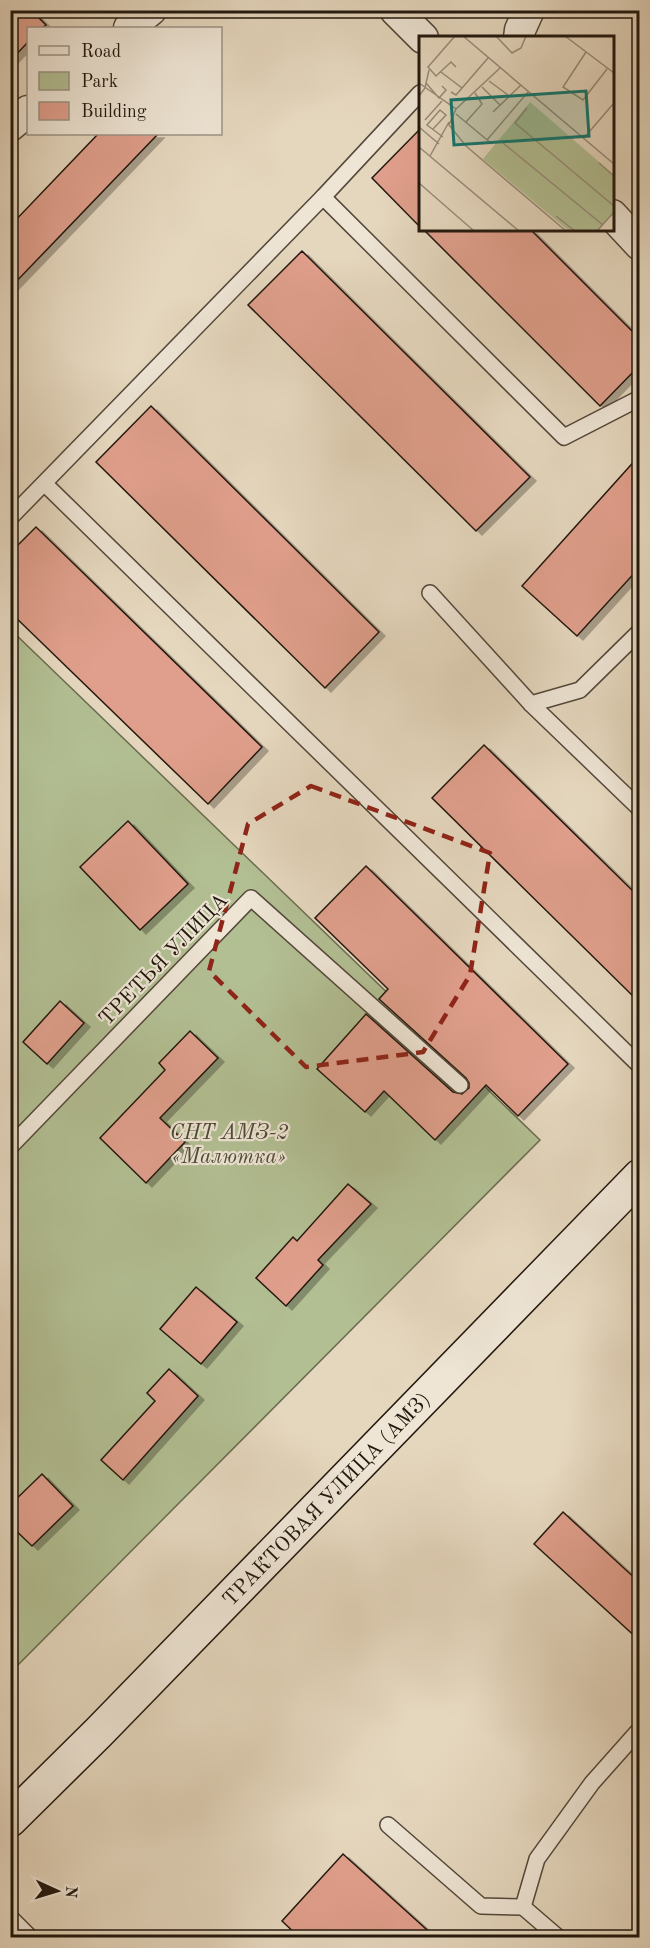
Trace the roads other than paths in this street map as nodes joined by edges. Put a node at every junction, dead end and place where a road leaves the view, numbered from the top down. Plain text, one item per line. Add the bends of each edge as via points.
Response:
1 (151, 10) edge
2 (395, 10) edge
3 (530, 10) edge
4 (130, 27) edge
5 (421, 36) edge
6 (519, 36) edge
7 (419, 94) edge
8 (27, 112) edge
9 (10, 126) edge
10 (324, 197) junction
11 (614, 217) edge
12 (639, 245) edge
13 (639, 398) edge
14 (45, 484) junction
15 (10, 518) edge
16 (430, 593) dead end
17 (639, 631) edge
18 (531, 704) junction
19 (639, 808) edge
20 (639, 1066) edge
21 (460, 1084) dead end
22 (10, 1147) edge
23 (639, 1176) edge
24 (639, 1729) edge
25 (10, 1820) edge
26 (388, 1825) dead end
27 (523, 1906) junction
28 (10, 1917) edge
29 (32, 1938) edge
30 (559, 1938) edge

1 - 4 street
2 - 5 street
3 - 6 street
7 - 10 lane
8 - 9 street
10 - 13 lane via 564,437
10 - 14 lane
11 - 12 street
14 - 15 lane
14 - 20 lane
16 - 18 lane
17 - 18 lane via 580,690
18 - 19 lane
21 - 22 lane, ТРЕТЬЯ УЛИЦА via 251,898
23 - 25 street, ТРАКТОВАЯ УЛИЦА (АМЗ)
24 - 27 lane via 592,1783 537,1859
26 - 27 lane via 481,1906
27 - 30 lane
28 - 29 lane

